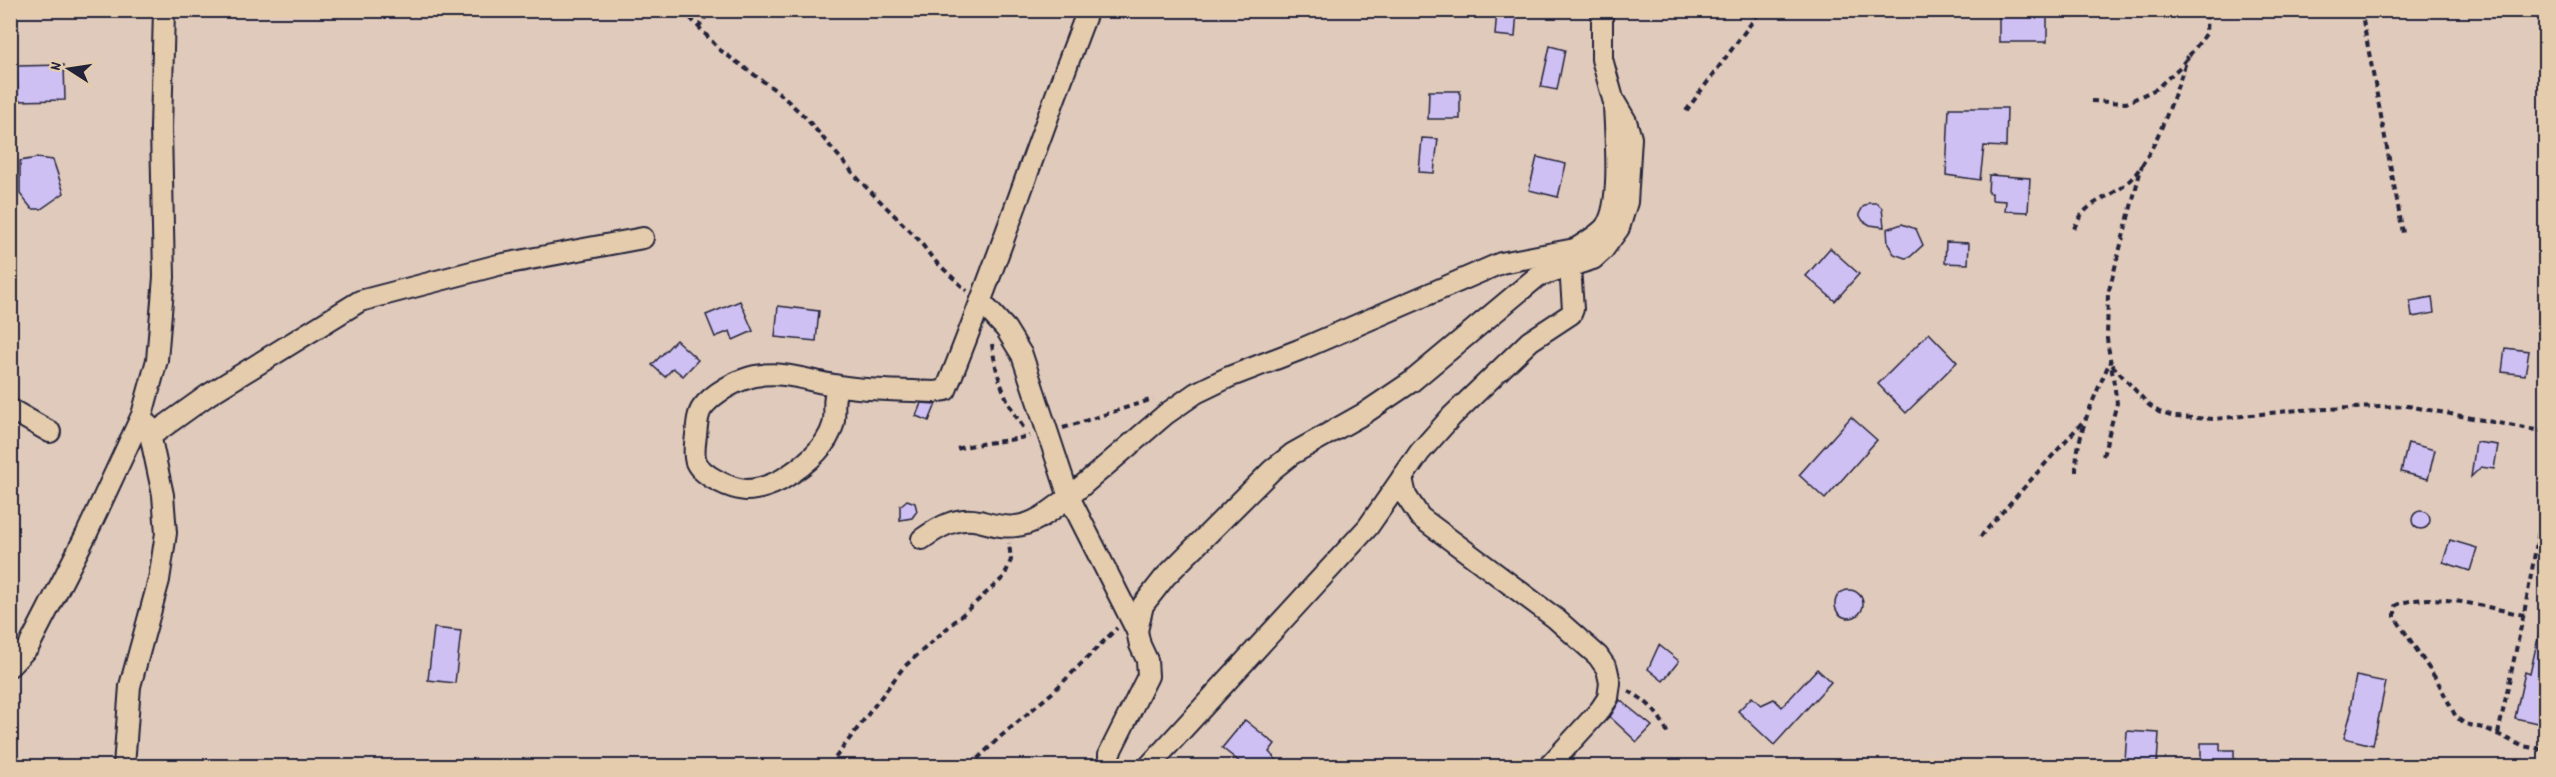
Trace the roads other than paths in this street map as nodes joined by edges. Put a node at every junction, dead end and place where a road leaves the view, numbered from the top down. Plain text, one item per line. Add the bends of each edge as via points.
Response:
1 (164, 10) edge
2 (1088, 10) edge
3 (1602, 10) edge
4 (643, 238) dead end
5 (1573, 258) junction
6 (982, 303) junction
7 (840, 386) junction
8 (10, 409) edge
9 (143, 411) junction
10 (50, 432) dead end
11 (152, 435) junction
12 (1402, 478) junction
13 (1070, 497) junction
14 (922, 539) dead end
15 (1133, 624) junction
16 (10, 666) edge
17 (124, 766) edge
18 (1109, 766) edge
19 (1149, 766) edge
20 (1549, 766) edge

1 - 9 street via 164,277 156,360
2 - 6 street
3 - 5 street via 1602,59 1613,99 1631,138 1627,202 1619,228 1603,250 1593,259
4 - 11 street via 498,265 360,301 208,395
5 - 12 street via 1571,314 1530,341 1482,385 1420,452
5 - 13 street via 1501,263 1229,377 1166,414
5 - 15 street via 1538,276 1411,382 1272,470 1165,577
6 - 7 street via 946,390
6 - 13 street via 1006,329 1022,355
7 - 7 street via 783,374 738,381 702,408 695,459 709,474 736,488 760,488 779,481 821,446 833,426 834,401
8 - 10 street
9 - 11 street
9 - 16 street via 29,646
11 - 17 street via 166,533 159,580 130,686
12 - 19 street via 1368,527
12 - 20 street via 1406,496 1420,517 1556,618 1607,669 1608,698
13 - 14 street via 1027,524 1013,527 958,520
13 - 15 street
15 - 18 street via 1147,660 1148,676 1109,754

